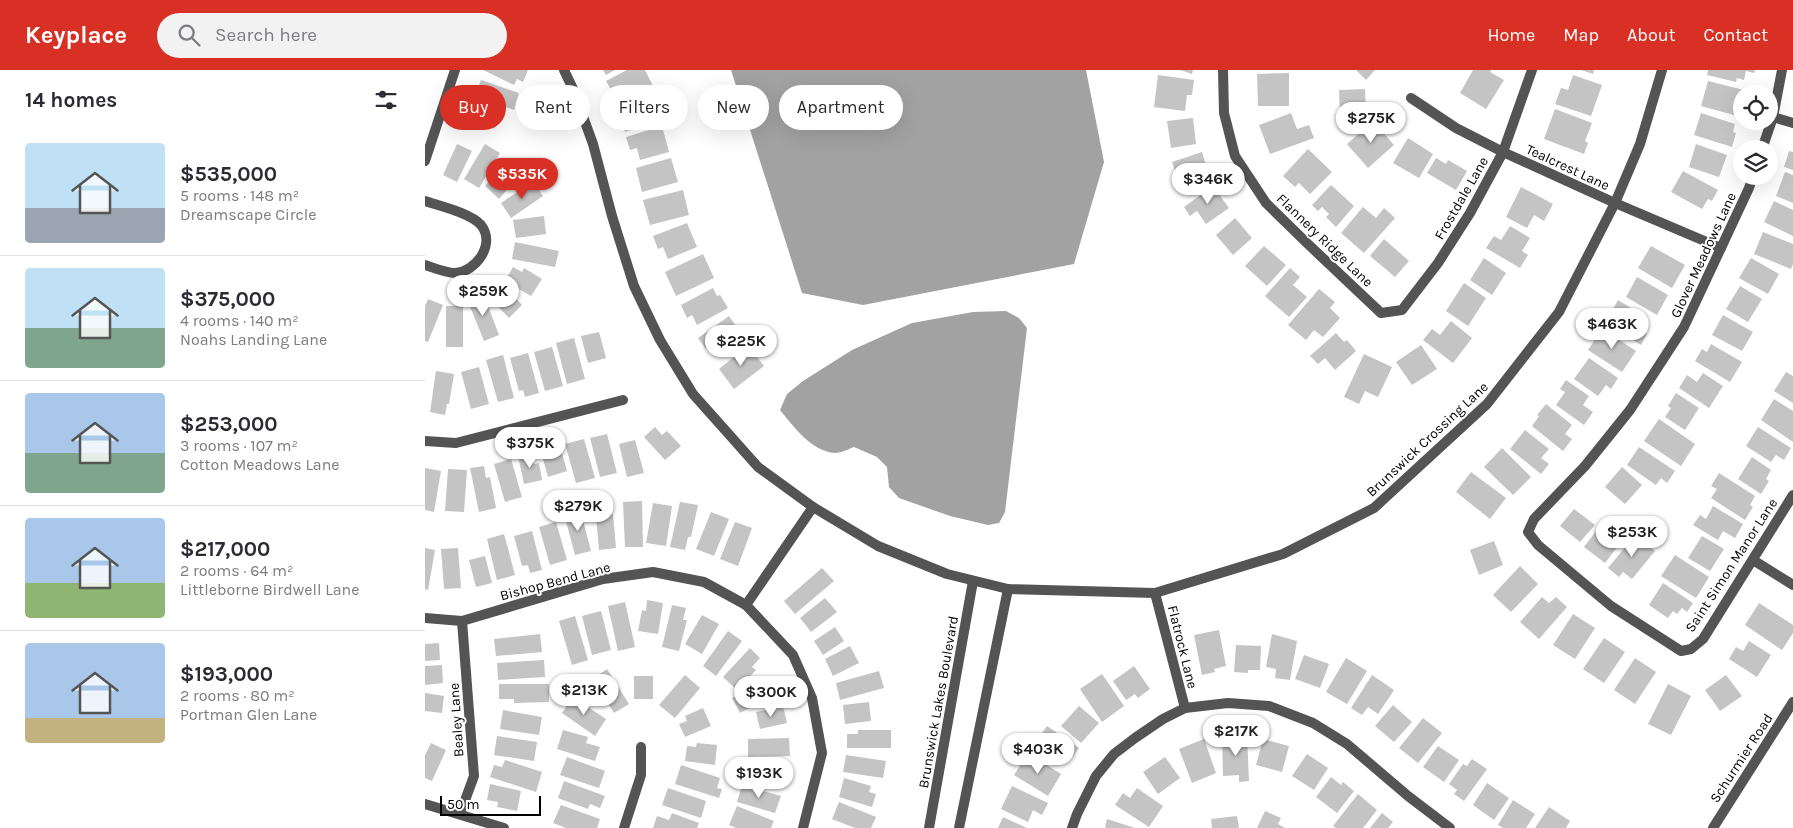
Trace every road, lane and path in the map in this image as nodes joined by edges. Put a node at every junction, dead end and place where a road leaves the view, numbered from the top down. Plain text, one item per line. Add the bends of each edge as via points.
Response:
1 (455, 70) edge
2 (563, 70) edge
3 (1223, 70) edge
4 (1532, 70) edge
5 (1662, 70) edge
6 (1782, 70) edge
7 (1778, 91) edge
8 (1411, 98) dead end
9 (1778, 119) edge
10 (1793, 123) edge
11 (1503, 152) junction
12 (425, 161) edge
13 (1749, 185) edge
14 (425, 201) edge
15 (1615, 203) junction
16 (1721, 248) junction
17 (425, 265) edge
18 (1381, 313) joint
19 (623, 400) dead end
20 (425, 441) edge
21 (1793, 496) edge
22 (813, 507) junction
23 (1753, 560) junction
24 (973, 581) junction
25 (1793, 586) edge
26 (1008, 589) junction
27 (1155, 593) junction
28 (746, 605) junction
29 (425, 618) edge
30 (462, 621) junction
31 (1691, 649) joint
32 (1793, 702) edge
33 (1185, 708) junction
34 (641, 747) dead end
35 (425, 804) edge
36 (460, 814) junction
37 (505, 828) edge
38 (624, 828) edge
39 (803, 828) edge
40 (929, 828) edge
41 (959, 828) edge
42 (1072, 828) edge
43 (1450, 828) edge
44 (1713, 828) edge

1 - 12 street
2 - 22 street, Brunswick Crossing Lane via 593,144 634,286 660,340 693,394 758,466
3 - 18 street, Flannery Ridge Lane via 1224,113 1235,156 1266,203
4 - 11 street, Frostdale Lane
5 - 15 street, Brunswick Crossing Lane via 1640,144
6 - 7 street
8 - 11 street, Tealcrest Lane via 1456,128
9 - 10 street
11 - 15 street, Tealcrest Lane
11 - 18 street, Frostdale Lane via 1438,263 1402,310
13 - 16 street, Glover Meadows Lane
14 - 17 street via 473,219 486,234 486,245 480,259 465,271 453,273
15 - 16 street, Tealcrest Lane
15 - 27 street, Brunswick Crossing Lane via 1559,312 1487,404 1375,508 1283,554
16 - 31 street, Glover Meadows Lane via 1685,327 1630,410 1585,466 1534,518 1528,532 1538,545 1611,606 1681,651
19 - 20 street via 456,443
21 - 23 street, Saint Simon Manor Lane
22 - 24 street, Brunswick Crossing Lane via 878,546
22 - 28 street
23 - 25 street
23 - 31 street, Saint Simon Manor Lane via 1703,639
24 - 26 street, Brunswick Crossing Lane
24 - 40 street, Brunswick Lakes Boulevard
26 - 27 street, Brunswick Crossing Lane
26 - 41 street
27 - 33 street, Flatrock Lane
28 - 30 street, Bishop Bend Lane via 703,582 653,572 603,579
28 - 39 street, Bishop Bend Lane via 793,655 812,698 822,753
29 - 30 street, Bishop Bend Lane
30 - 36 street, Bealey Lane via 474,776
32 - 44 street, Schurmier Road
33 - 42 street via 1163,719 1115,754 1096,776
33 - 43 street via 1228,703 1269,706 1313,723 1347,744
34 - 38 street via 641,775
35 - 36 street
36 - 37 street

